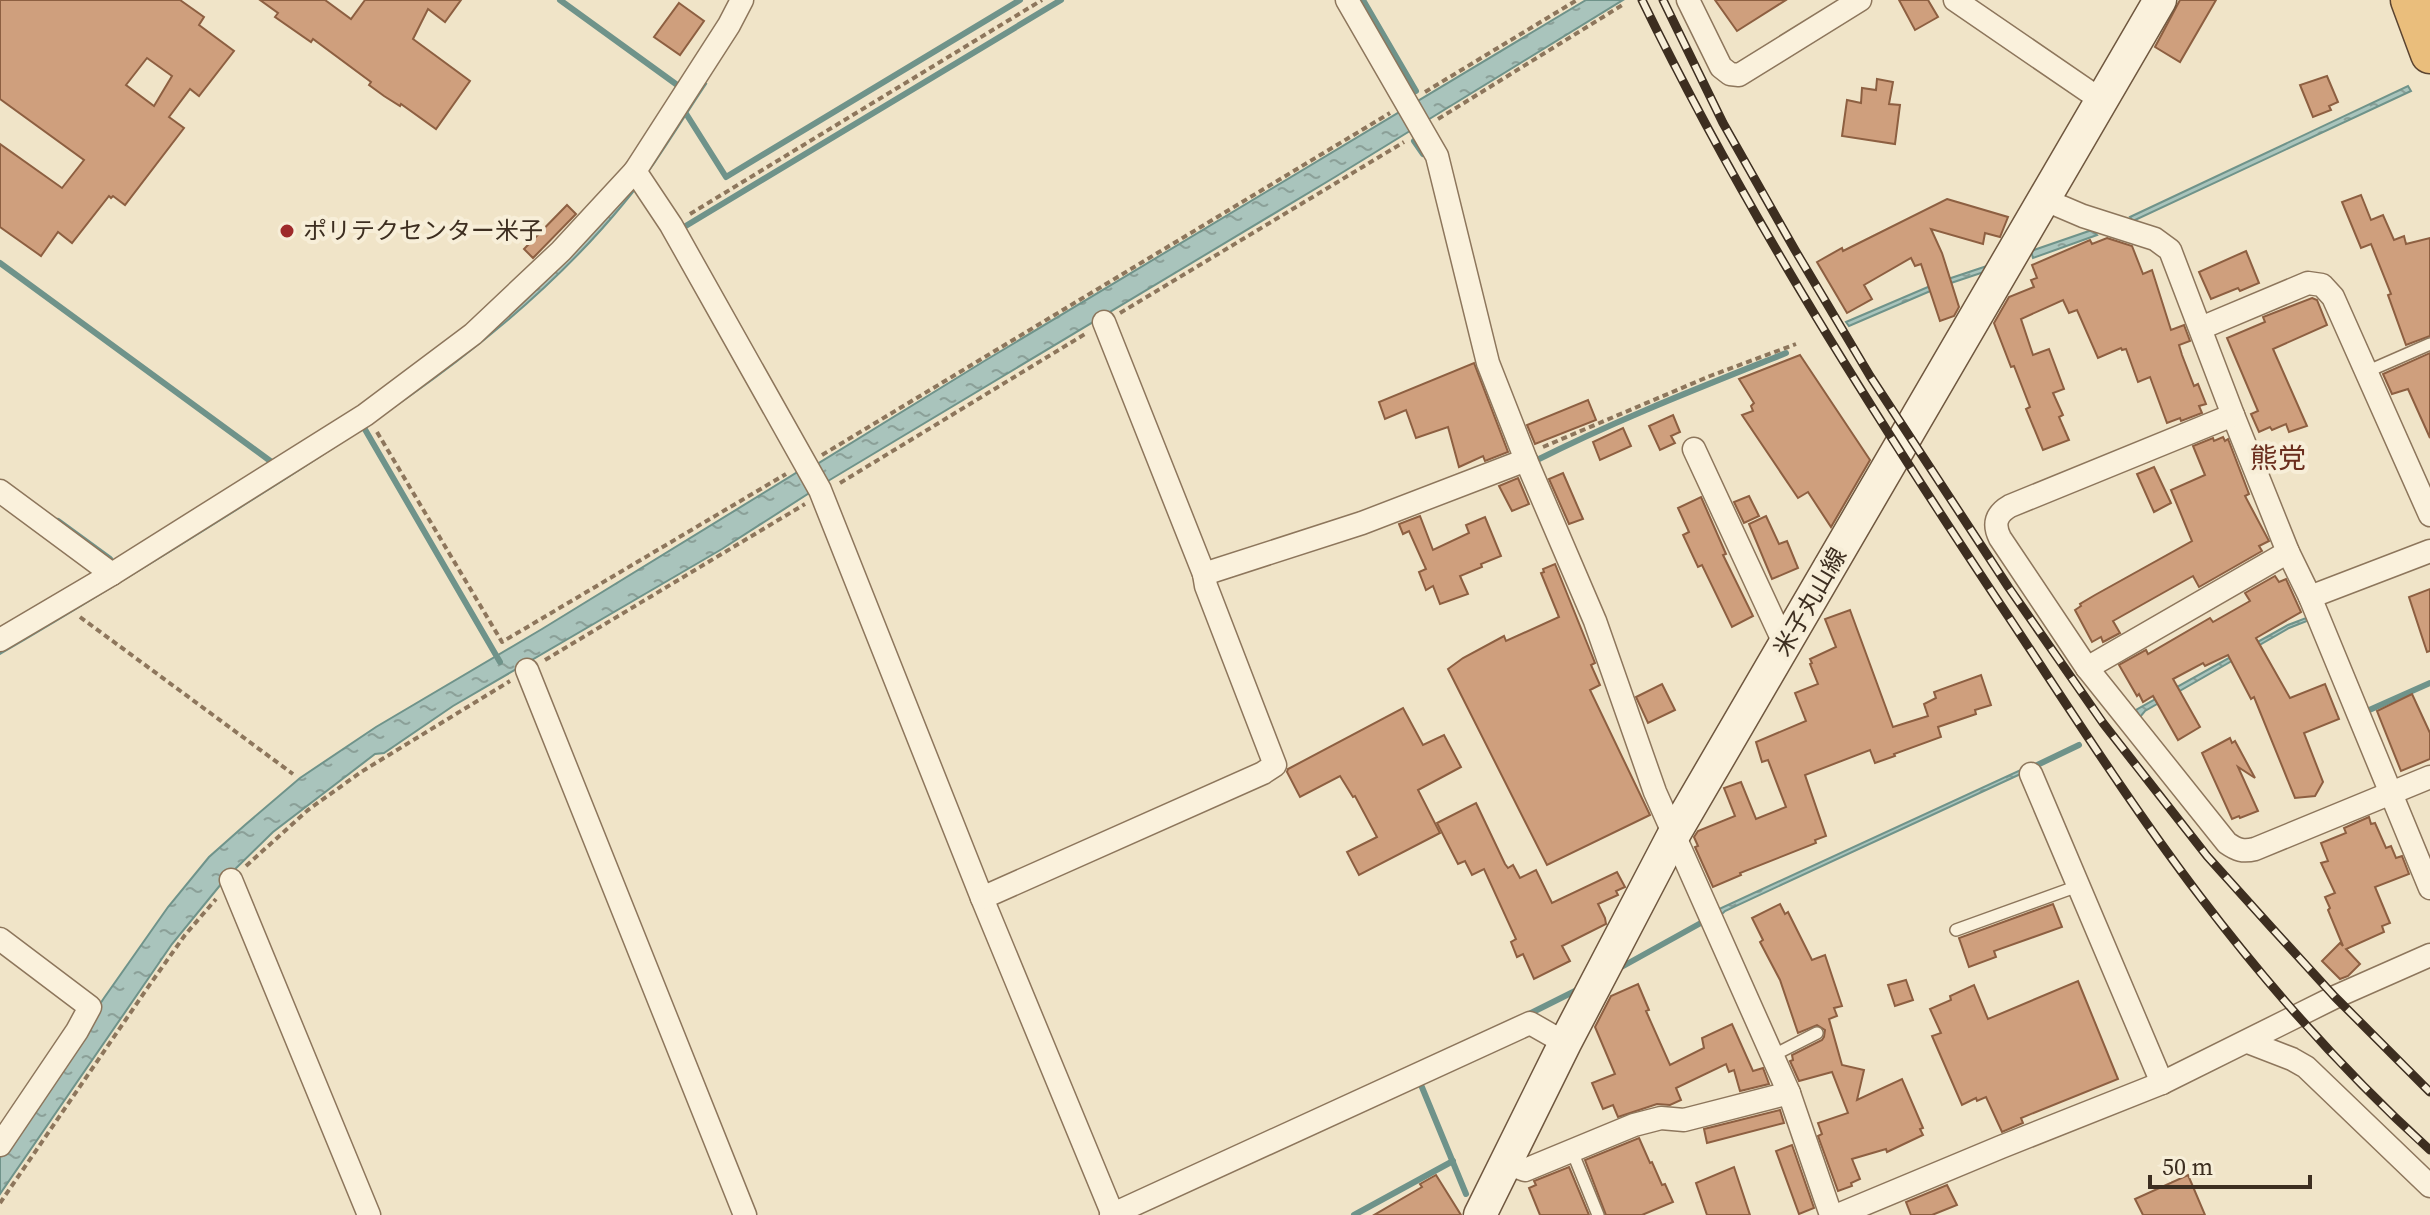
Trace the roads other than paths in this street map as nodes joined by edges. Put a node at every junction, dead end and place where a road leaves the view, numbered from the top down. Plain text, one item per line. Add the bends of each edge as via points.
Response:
1 (742, 0) edge
2 (1347, 0) edge
3 (1688, 0) edge
4 (1860, 0) edge
5 (1955, 0) edge
6 (2160, 0) edge
7 (2411, 0) edge
8 (2430, 54) edge
9 (2101, 100) junction
10 (639, 177) junction
11 (2043, 199) junction
12 (1104, 322) road end
13 (2201, 328) junction
14 (2430, 344) edge
15 (2365, 372) junction
16 (2233, 415) junction
17 (1694, 449) dead end
18 (1526, 457) junction
19 (0, 491) edge
20 (2430, 515) edge
21 (2430, 551) edge
22 (2288, 552) junction
23 (112, 574) junction
24 (1204, 574) junction
25 (2310, 597) junction
26 (0, 640) edge
27 (1785, 645) junction
28 (2087, 668) junction
29 (527, 670) road end
30 (2031, 774) dead end
31 (2430, 777) edge
32 (2390, 794) junction
33 (1673, 836) junction
34 (231, 880) road end
35 (2078, 886) junction
36 (2430, 888) edge
37 (982, 898) junction
38 (1956, 930) dead end
39 (0, 939) edge
40 (2430, 955) edge
41 (1817, 1033) dead end
42 (2248, 1042) junction
43 (1565, 1043) junction
44 (1772, 1056) junction
45 (2162, 1083) junction
46 (1789, 1093) junction
47 (0, 1145) edge
48 (1572, 1151) junction
49 (1506, 1163) junction
50 (2430, 1186) edge
51 (369, 1215) edge
52 (745, 1215) edge
53 (1112, 1215) edge
54 (1480, 1215) edge
55 (1598, 1215) edge
56 (1831, 1215) edge
57 (1838, 1215) edge

1 - 10 street
2 - 18 street via 1437,156 1488,363
3 - 4 street via 1721,67 1739,75
5 - 9 street
6 - 9 main road, 米子丸山線
7 - 8 highway
9 - 11 main road, 米子丸山線
10 - 23 street via 473,334 365,415
10 - 37 street via 821,492
11 - 13 street via 2164,245 2176,262
11 - 27 main road, 米子丸山線
12 - 24 street
13 - 15 street via 2315,282 2333,297
13 - 16 street
14 - 15 lane
15 - 20 street
16 - 22 street
16 - 28 street via 1999,515 2000,538
17 - 27 street
18 - 24 street via 1362,523
18 - 33 street via 1595,621
19 - 23 street
21 - 25 street
22 - 25 street
22 - 28 street
23 - 26 street
24 - 37 street via 1275,765
25 - 32 street
27 - 33 main road, 米子丸山線
28 - 32 street via 2235,848 2255,849
29 - 52 street
30 - 35 street
31 - 32 street
32 - 36 street
33 - 43 main road, 米子丸山線
33 - 44 street
34 - 51 street
35 - 38 lane
35 - 45 street
37 - 53 street
39 - 47 street via 90,1007
40 - 42 street
41 - 44 lane
42 - 45 street
42 - 50 street via 2306,1067
43 - 49 main road, 米子丸山線
43 - 53 street via 1530,1023
44 - 46 street
45 - 57 street
46 - 48 street via 1684,1120 1661,1118 1634,1125
46 - 56 street
48 - 49 street via 1525,1170
48 - 55 lane
49 - 54 main road, 米子丸山線

